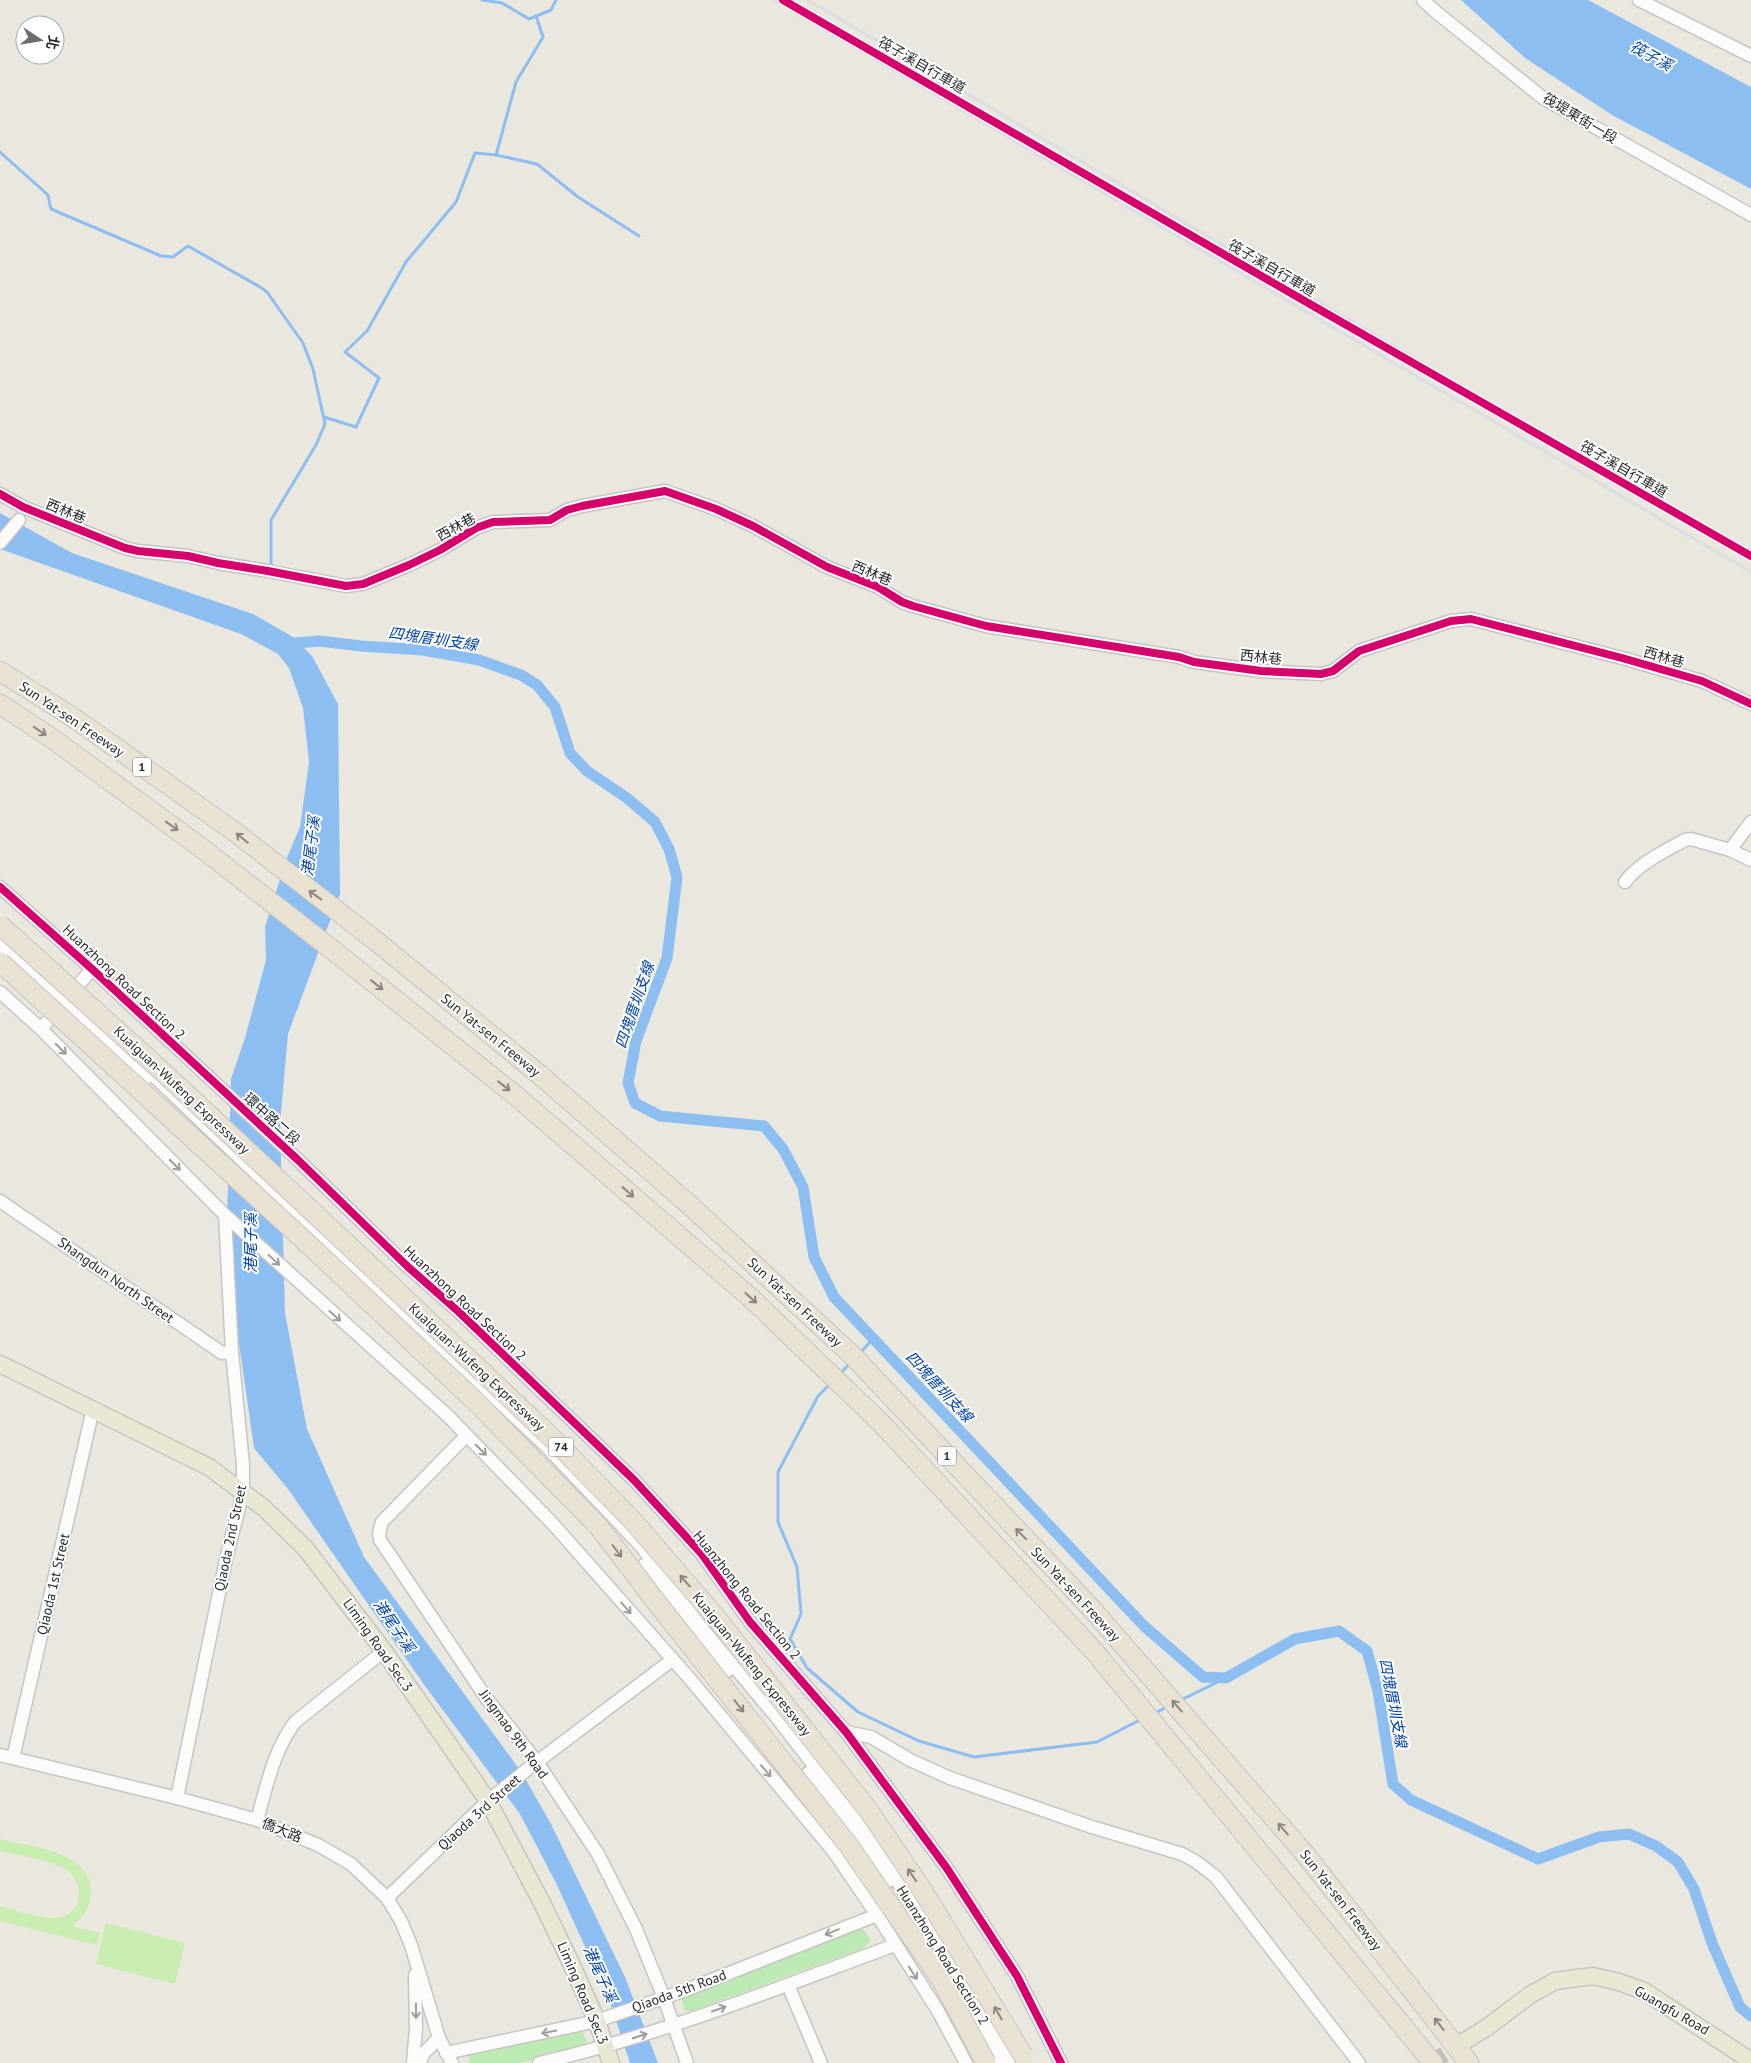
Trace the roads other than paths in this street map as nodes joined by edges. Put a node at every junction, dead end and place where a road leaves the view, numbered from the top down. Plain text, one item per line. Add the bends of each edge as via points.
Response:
1 (1423, 0) edge
2 (1639, 0) edge
3 (1751, 56) edge
4 (1751, 215) edge
5 (0, 494) edge
6 (19, 520) dead end
7 (0, 544) edge
8 (0, 671) edge
9 (0, 704) edge
10 (1751, 704) edge
11 (1751, 822) edge
12 (1730, 850) junction
13 (1751, 860) edge
14 (1626, 882) dead end
15 (0, 887) edge
16 (0, 925) edge
17 (0, 935) edge
18 (0, 944) edge
19 (0, 962) edge
20 (92, 969) junction
21 (0, 992) edge
22 (66, 1000) junction
23 (41, 1029) junction
24 (230, 1097) joint
25 (298, 1160) joint
26 (0, 1201) edge
27 (225, 1215) junction
28 (232, 1352) junction
29 (0, 1364) edge
30 (93, 1409) junction
31 (466, 1436) junction
32 (243, 1492) junction
33 (384, 1651) junction
34 (672, 1660) junction
35 (846, 1732) junction
36 (0, 1755) edge
37 (13, 1758) junction
38 (533, 1765) junction
39 (177, 1798) junction
40 (488, 1800) junction
41 (257, 1820) junction
42 (387, 1898) junction
43 (877, 1915) junction
44 (411, 1945) junction
45 (895, 1945) junction
46 (788, 1985) junction
47 (664, 1998) junction
48 (597, 2021) junction
49 (673, 2025) junction
50 (439, 2038) junction
51 (1457, 2046) tunnel mouth
52 (609, 2055) edge
53 (448, 2060) edge
54 (1022, 2061) edge
55 (1751, 2061) edge
56 (413, 2063) edge
57 (420, 2063) edge
58 (539, 2063) edge
59 (687, 2063) edge
60 (821, 2063) edge
61 (966, 2063) edge
62 (986, 2063) edge
63 (998, 2063) edge
64 (1061, 2063) edge
65 (1360, 2063) edge
66 (1433, 2063) edge
67 (1469, 2063) edge

1 - 4 street, 筏堤東街一段 via 1543,98
2 - 3 street
5 - 10 street, 西林巷 via 23,507 138,552 188,556 346,586 363,584 409,565 492,522 550,520 582,506 665,491 753,526 827,567 878,587 907,604 993,628 1194,662 1261,671 1320,674 1334,671 1358,651 1451,622 1471,619 1702,681
6 - 7 street
67 -> 8 highway, Sun Yat-sen Freeway / 1 via 1305,1854 1090,1607 853,1356 693,1208 562,1094 351,921 235,832 74,718
9 -> 66 highway, Sun Yat-sen Freeway / 1 via 199,846 339,955 515,1095 752,1299 882,1424 1094,1651
11 - 12 street
12 - 13 street
12 - 14 street via 1699,840 1685,840 1631,874
15 - 20 street, Huanzhong Road Section 2
54 -> 16 highway, Kuaiguan-Wufeng Expressway / 74, bridge via 933,1907 869,1811 714,1615 634,1522 551,1437 417,1310 163,1072
17 - 22 street
18 - 22 street
19 -> 62 highway, Kuaiguan-Wufeng Expressway / 74, bridge via 308,1243 473,1399 599,1527 849,1846 941,1980
20 - 22 street
20 - 24 street, Huanzhong Road Section 2
21 - 23 street
22 - 23 street
22 - 54 street, Huanzhong Road Section 2 via 227,1145 544,1444 641,1546 701,1627 856,1820
22 - 63 street, Huanzhong Road Section 2 via 559,1468 625,1537 683,1620 783,1737 898,1896 962,1997
23 -> 27 street
24 - 25 street, 環中路二段
25 - 35 street, Huanzhong Road Section 2 via 634,1480 701,1553 750,1622
26 - 28 street, Shangdun North Street via 222,1353
27 - 28 street, Qiaoda 2nd Street
27 -> 31 street via 447,1415
28 - 32 street, Qiaoda 2nd Street
29 - 30 main road, Liming Road Sec.3
30 - 32 main road, Liming Road Sec.3 via 209,1467
30 - 37 street, Qiaoda 1st Street
31 -> 34 street via 553,1524
31 - 38 street, Jingmao 9th Road via 382,1522 378,1533
32 - 33 main road, Liming Road Sec.3 via 286,1528 306,1550
32 - 39 street, Qiaoda 2nd Street
33 - 40 main road, Liming Road Sec.3
33 - 41 street via 295,1722 278,1748
34 - 38 street, Qiaoda 3rd Street
34 -> 43 street via 834,1852
35 - 64 street, Huanzhong Road Section 2 via 951,1875 1016,1976
35 - 65 street via 870,1737 950,1778 1195,1861 1216,1877
36 - 37 street, 僑大路
37 - 39 street, 僑大路
38 - 40 street, Qiaoda 3rd Street
38 - 47 street, Jingmao 9th Road via 598,1854 636,1929
39 - 41 street, 僑大路
40 - 42 street, Qiaoda 3rd Street
40 - 48 main road, Liming Road Sec.3 via 542,1903
41 - 42 street, 僑大路 via 318,1845 352,1864
42 - 44 street, 僑大路
43 - 45 street
43 -> 47 street, Qiaoda 5th Road
44 - 50 street, 僑大路
44 -> 56 street via 416,1986
45 - 46 street
45 -> 61 street via 938,2011
49 -> 46 street
46 - 60 street
47 - 48 street, Qiaoda 5th Road
47 - 49 street, Jingmao 9th Road
48 - 52 main road, Liming Road Sec.3
48 -> 53 street, Qiaoda 5th Road
52 -> 49 street
49 - 59 street, Jingmao 9th Road
50 - 53 street, 僑大路
50 - 57 street via 423,2054
51 - 55 main road, Guangfu Road via 1554,1980 1593,1976 1644,1991
52 - 58 street

